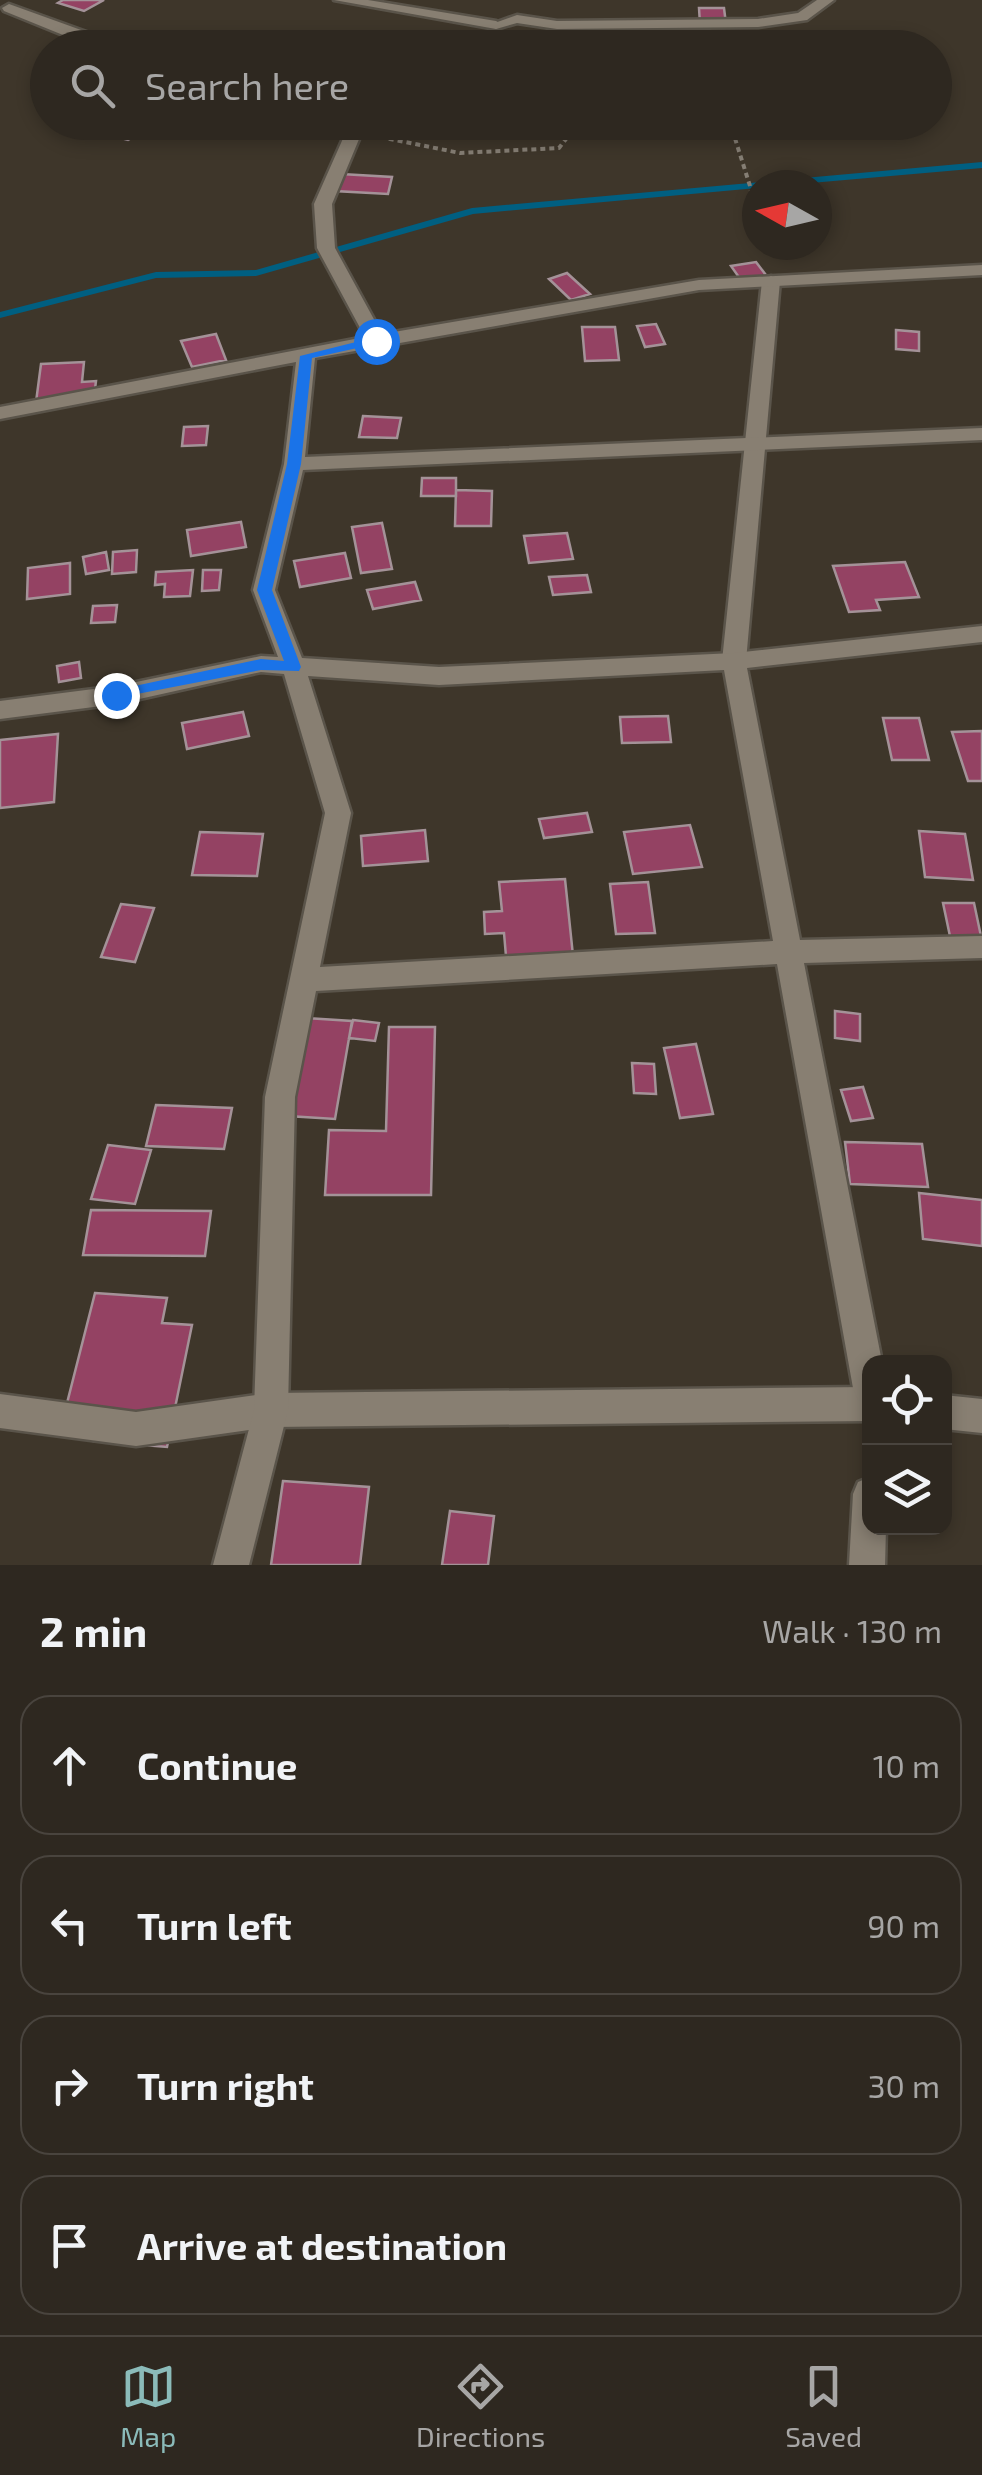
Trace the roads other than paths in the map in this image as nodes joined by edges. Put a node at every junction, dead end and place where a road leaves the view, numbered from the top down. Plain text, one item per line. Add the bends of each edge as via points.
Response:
1 (25, 0) edge
2 (340, 0) edge
3 (827, 0) edge
4 (5, 10) edge
5 (66, 30) edge
6 (351, 140) edge
7 (982, 270) edge
8 (771, 282) junction
9 (376, 341) junction
10 (306, 356) junction
11 (0, 413) edge
12 (982, 434) edge
13 (756, 444) junction
14 (294, 464) junction
15 (982, 634) edge
16 (734, 661) junction
17 (294, 667) junction
18 (0, 710) edge
19 (982, 947) edge
20 (787, 952) junction
21 (304, 980) junction
22 (864, 1355) edge
23 (862, 1404) edge
24 (271, 1410) junction
25 (0, 1411) edge
26 (952, 1413) edge
27 (982, 1416) edge
28 (868, 1535) edge
29 (231, 1565) edge
30 (867, 1565) edge

1 - 4 street
2 - 3 street via 496,24 517,19 557,26 758,23 802,17
4 - 5 street
6 - 9 street via 323,204 330,252
7 - 8 street
8 - 9 street via 698,285
8 - 13 street
9 - 10 street
10 - 11 street
10 - 14 street
12 - 13 street
13 - 14 street
13 - 16 street
14 - 17 street via 264,590
15 - 16 street
16 - 17 street via 439,676
16 - 20 street
17 - 18 street via 261,664 116,695
17 - 21 street via 338,813
19 - 20 street
20 - 21 street
20 - 22 street
21 - 24 street via 280,1097
23 - 24 street
24 - 25 street via 136,1429
24 - 29 street
26 - 27 street
28 - 30 street

